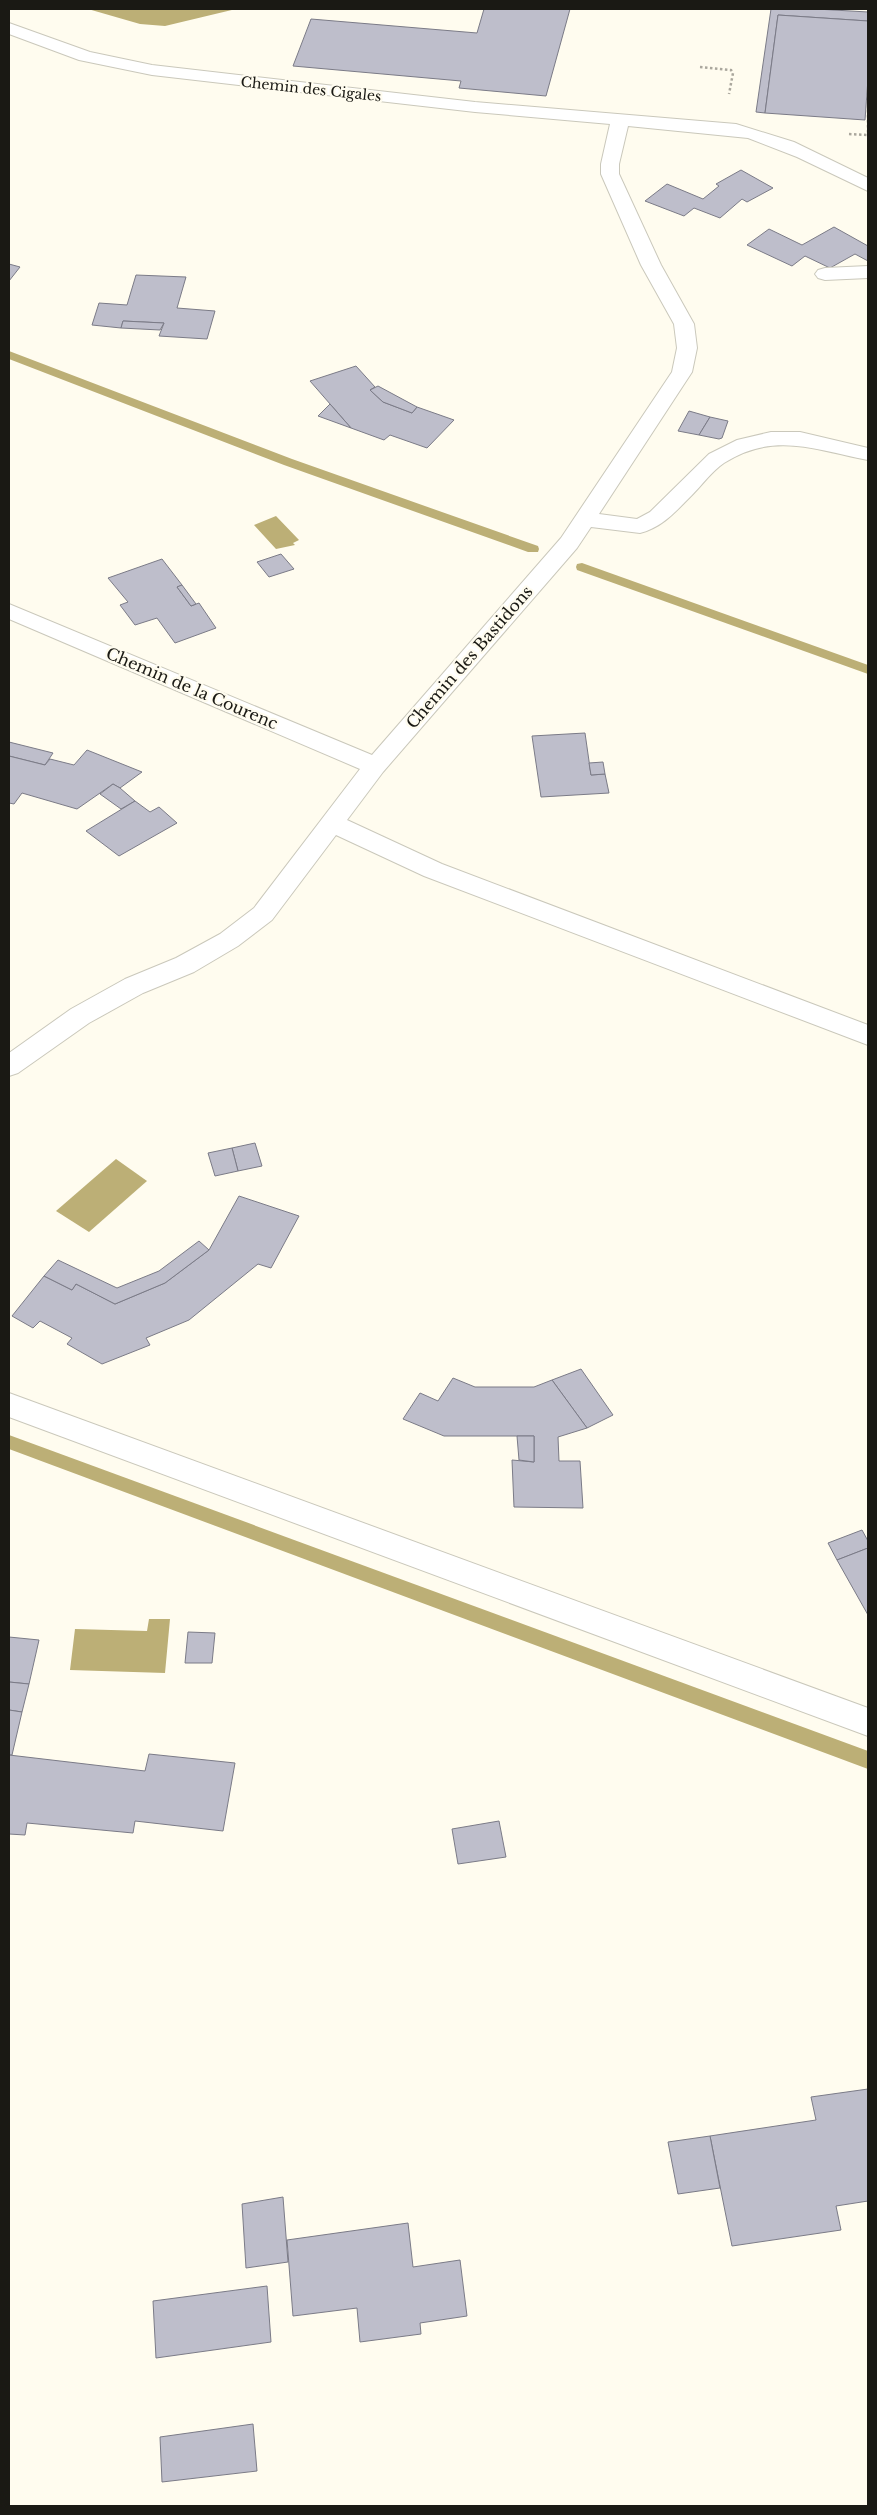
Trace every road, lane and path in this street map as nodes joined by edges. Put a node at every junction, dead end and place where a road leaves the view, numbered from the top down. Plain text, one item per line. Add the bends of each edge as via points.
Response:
1 (9, 28) edge
2 (700, 67) dead end
3 (868, 90) edge
4 (728, 101) dead end
5 (620, 120) junction
6 (868, 135) edge
7 (868, 185) edge
8 (868, 272) edge
9 (824, 274) dead end
10 (868, 454) edge
11 (584, 519) junction
12 (9, 611) edge
13 (375, 766) junction
14 (332, 823) junction
15 (868, 1035) edge
16 (9, 1066) edge
17 (9, 1405) edge
18 (868, 1722) edge

1 - 5 street, Chemin des Cigales via 85,56 152,70
2 - 4 path via 731,70
3 - 6 path
5 - 7 street, Chemin des Cigales via 736,130 765,136 799,149
5 - 11 street, Chemin des Bastidons via 610,174 651,265 684,324 687,348 682,372
8 - 9 street
10 - 11 street via 800,438 771,438 744,445 716,459 658,518 640,526
11 - 13 street, Chemin des Bastidons via 569,542
12 - 13 street, Chemin de la Courenc
13 - 14 street, Chemin des Bastidons
14 - 15 street via 433,870
14 - 16 street, Chemin des Bastidons via 263,914 230,940 80,1016
17 - 18 street

